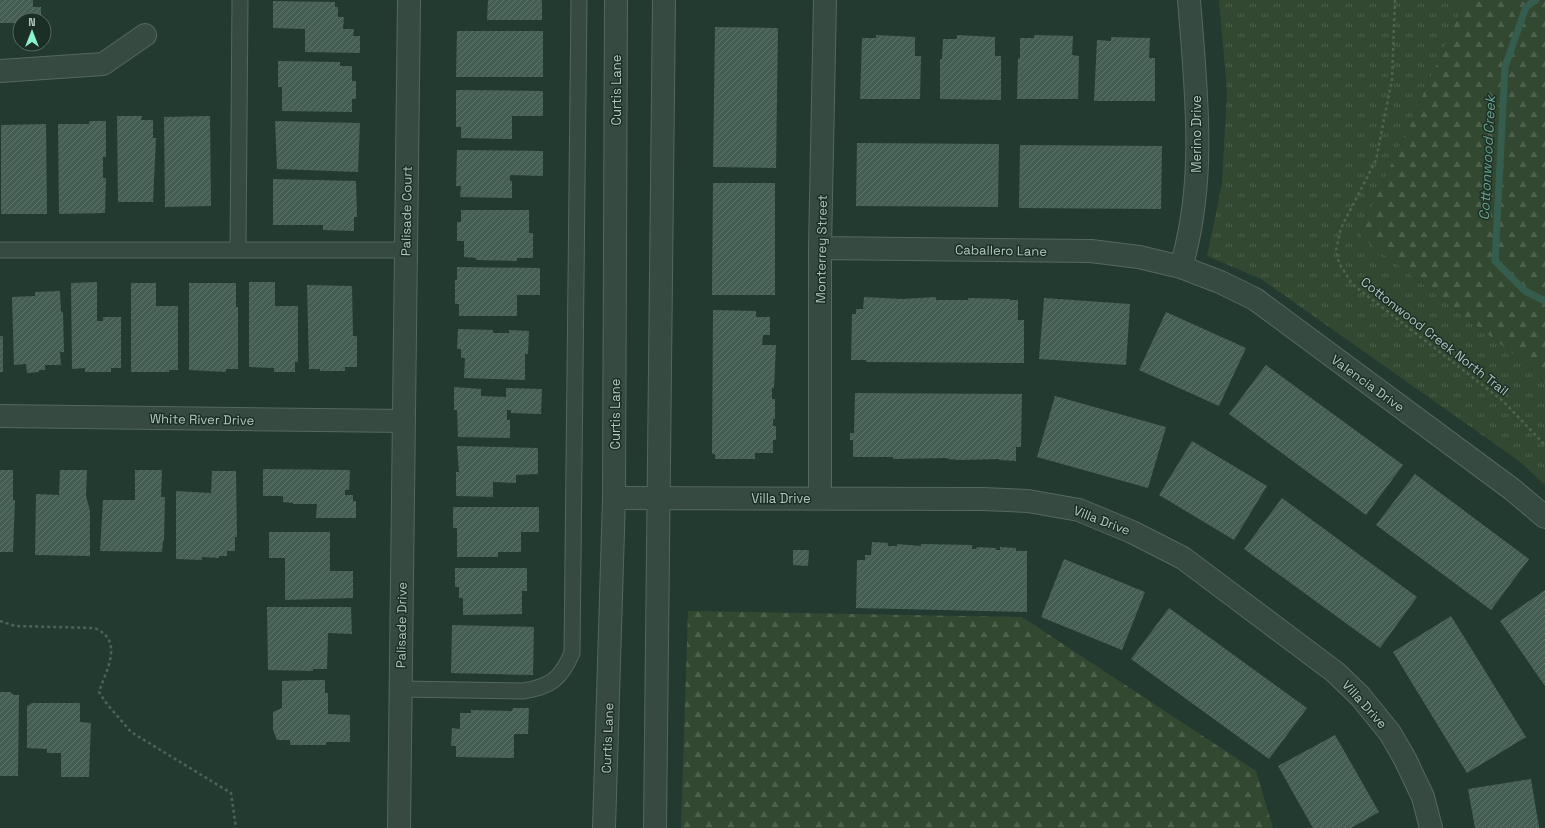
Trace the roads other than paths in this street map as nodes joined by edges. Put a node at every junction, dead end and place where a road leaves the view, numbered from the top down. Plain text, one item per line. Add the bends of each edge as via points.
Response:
1 (240, 0) edge
2 (409, 0) edge
3 (579, 0) edge
4 (616, 0) edge
5 (664, 0) edge
6 (825, 0) edge
7 (1189, 0) edge
8 (145, 35) dead end
9 (0, 71) edge
10 (820, 248) junction
11 (0, 250) edge
12 (238, 250) junction
13 (406, 250) junction
14 (1181, 267) junction
15 (0, 416) edge
16 (404, 421) junction
17 (614, 498) junction
18 (659, 498) junction
19 (820, 498) junction
20 (1545, 517) edge
21 (400, 689) junction
22 (399, 828) edge
23 (604, 828) edge
24 (655, 828) edge
25 (1431, 828) edge

1 - 12 lane
2 - 13 street, Palisade Court
3 - 21 lane via 572,653 566,669 554,681 539,689
4 - 17 street, Curtis Lane
5 - 18 street
6 - 10 street, Monterrey Street
7 - 14 street, Merino Drive via 1198,120 1198,157 1192,221
8 - 9 street via 103,64
10 - 14 street, Caballero Lane via 1091,251 1139,257
10 - 19 street, Monterrey Street
11 - 12 lane
12 - 13 lane
13 - 16 street, Palisade Court
14 - 20 street, Valencia Drive via 1255,299 1513,490
15 - 16 street, White River Drive
16 - 21 street, Palisade Drive
17 - 18 street, Villa Drive
17 - 23 street, Curtis Lane
18 - 19 street, Villa Drive
18 - 24 street
19 - 25 street, Villa Drive via 1028,501 1079,510 1132,532 1176,555 1335,672 1360,696 1390,733 1405,759 1423,797
21 - 22 street, Palisade Drive

